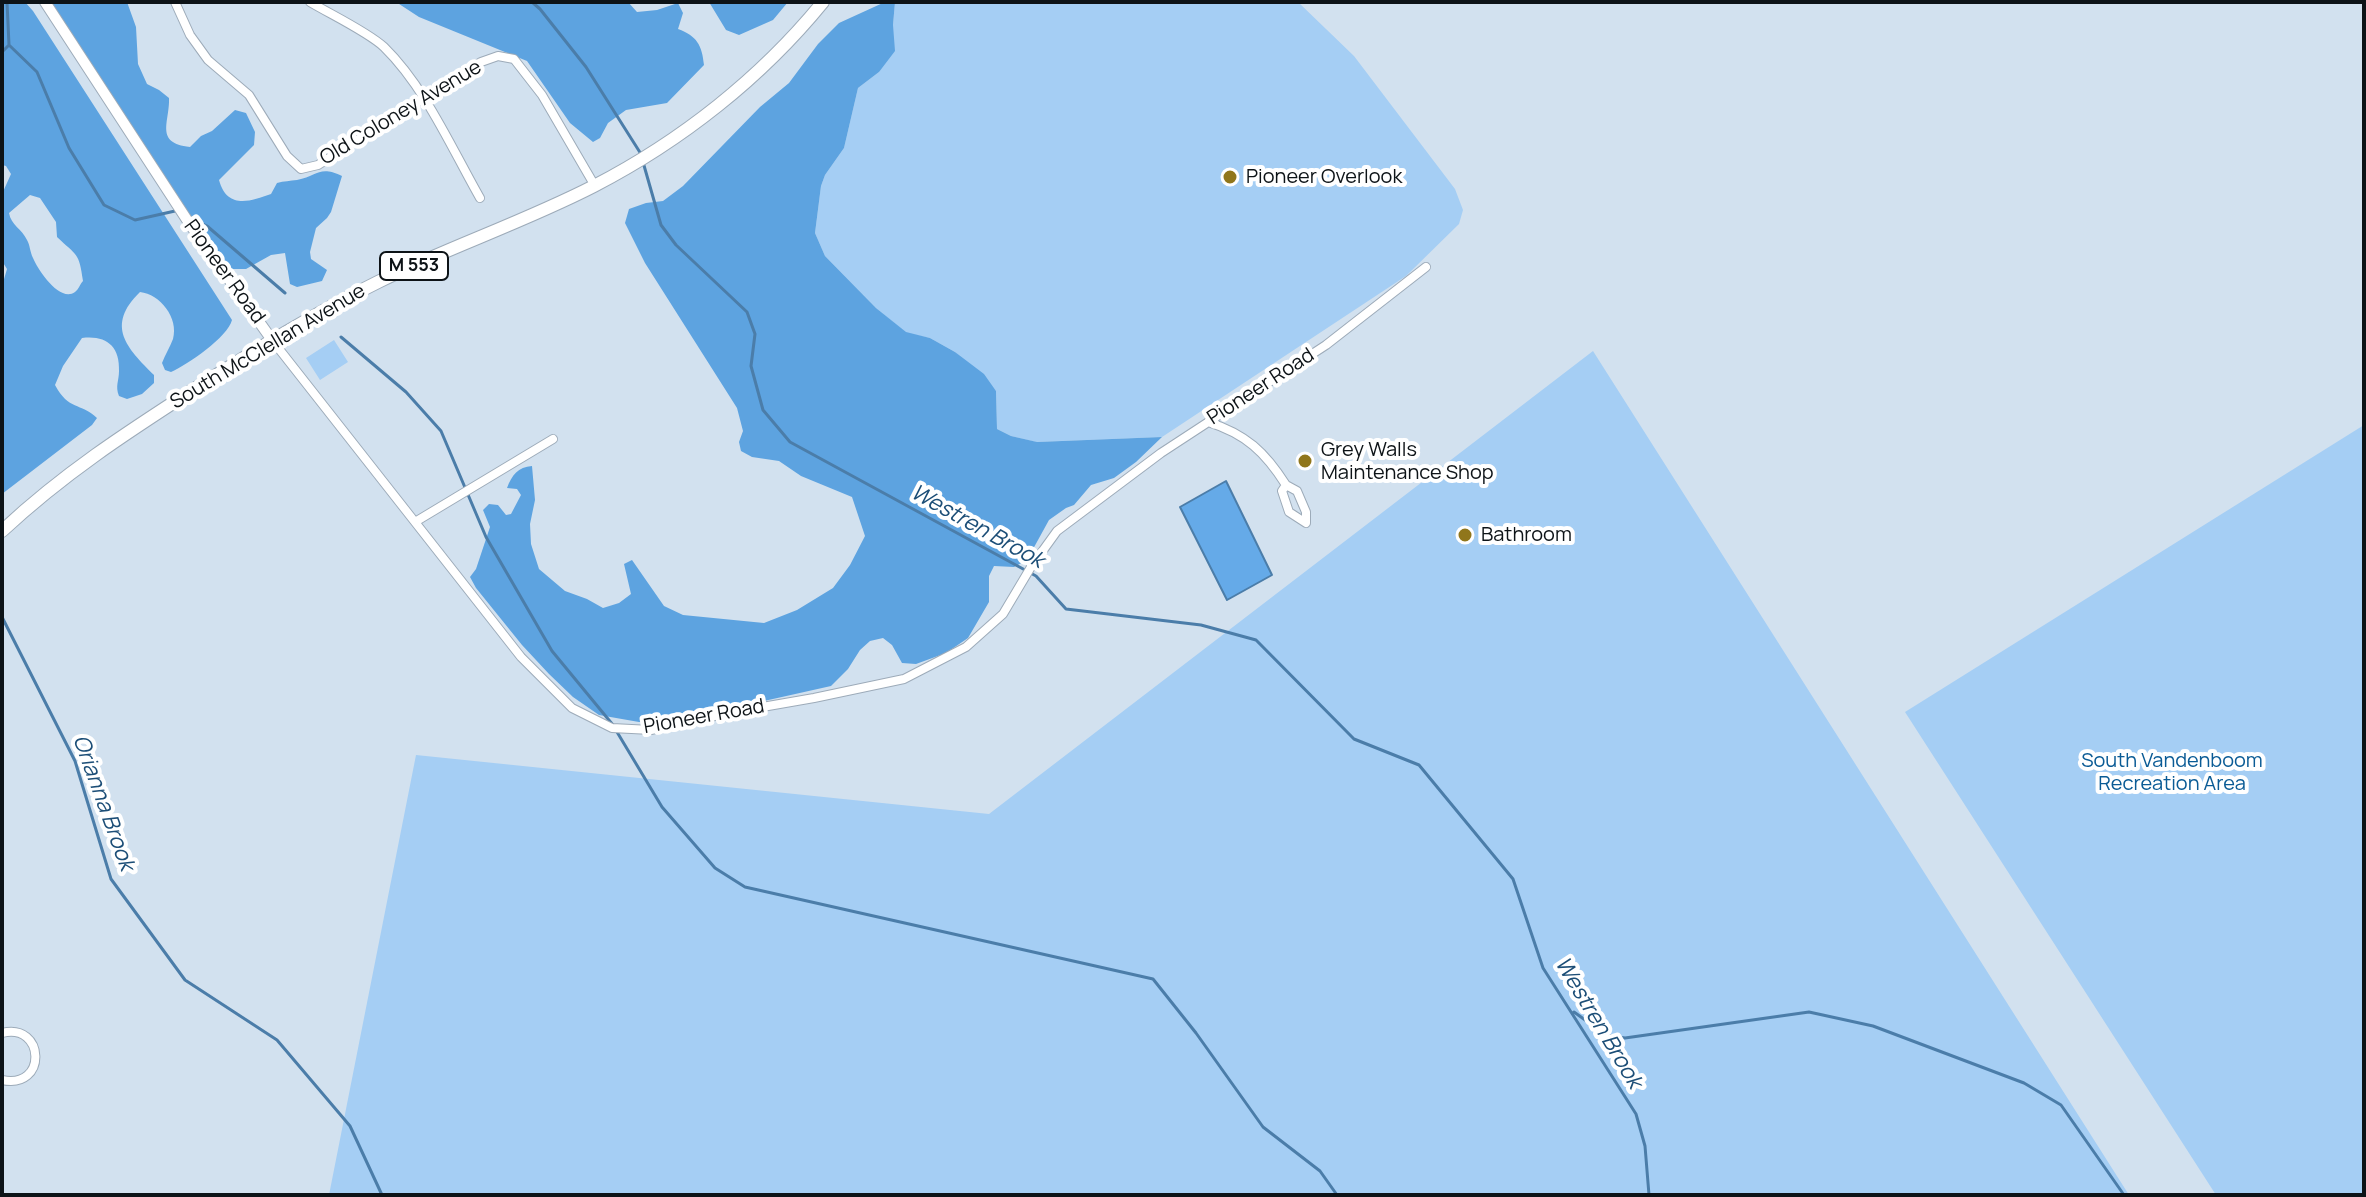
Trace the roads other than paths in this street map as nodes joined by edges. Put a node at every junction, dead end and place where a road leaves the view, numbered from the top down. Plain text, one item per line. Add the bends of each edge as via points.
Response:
1 (45, 2) edge
2 (175, 2) edge
3 (310, 2) edge
4 (823, 2) edge
5 (423, 99) junction
6 (595, 186) junction
7 (480, 198) dead end
8 (1426, 267) dead end
9 (272, 340) junction
10 (1208, 422) junction
11 (553, 439) dead end
12 (1286, 485) dead end
13 (415, 522) junction
14 (2, 531) edge
15 (2, 1033) edge
16 (2, 1080) edge

1 - 9 street, Pioneer Road
2 - 5 street, Old Coloney Avenue via 208,60 249,95 301,169 318,165
3 - 5 street via 381,45
4 - 6 main road, South McClellan Avenue / M 553 via 744,84 692,126
5 - 6 street, Old Coloney Avenue via 481,62 498,56 514,59 542,95
5 - 7 street
6 - 9 main road, South McClellan Avenue / M 553 via 381,280
8 - 10 street, Pioneer Road via 1326,345
9 - 13 street, Pioneer Road
9 - 14 main road, South McClellan Avenue / M 553 via 109,444
10 - 12 street via 1248,440
10 - 13 street, Pioneer Road via 1057,531 1003,614 966,647 904,679 651,730 612,728 572,708 521,657
11 - 13 street
15 - 16 street via 22,1034 34,1046 36,1062 27,1076

